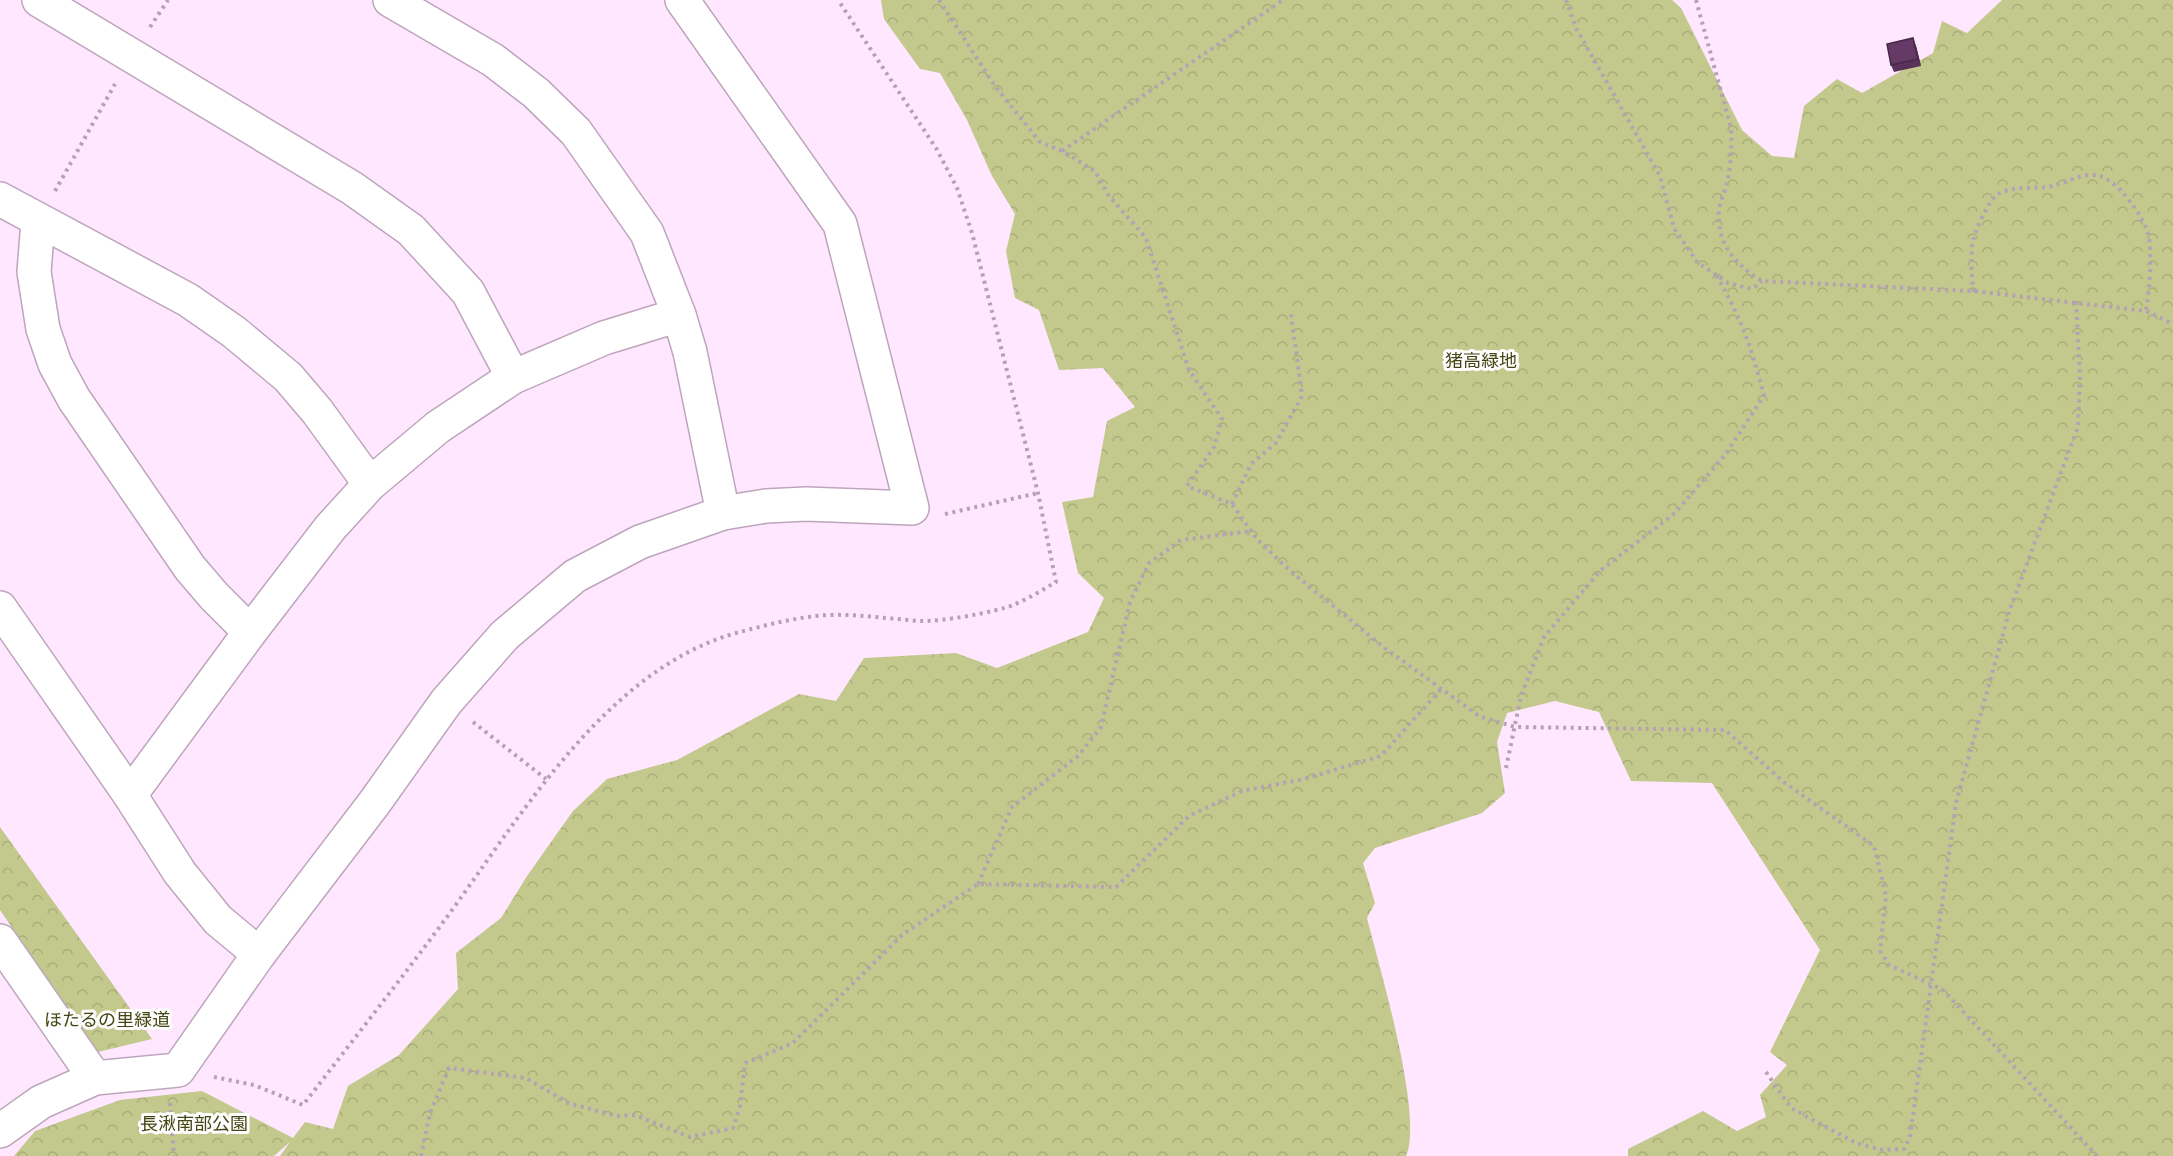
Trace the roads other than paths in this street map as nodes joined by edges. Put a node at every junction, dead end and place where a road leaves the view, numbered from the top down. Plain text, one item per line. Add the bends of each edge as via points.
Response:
1 (39, 0) edge
2 (390, 0) edge
3 (682, 0) edge
4 (0, 199) edge
5 (38, 221) junction
6 (679, 315) junction
7 (513, 377) junction
8 (370, 484) junction
9 (723, 513) junction
10 (0, 608) edge
11 (250, 632) junction
12 (130, 795) junction
13 (0, 941) edge
14 (260, 954) junction
15 (95, 1078) junction
16 (0, 1131) edge

1 - 7 street via 352,188 411,230 468,292
2 - 6 street via 493,60 536,93 576,132 647,233
3 - 9 street via 840,224 912,508 806,504
4 - 5 street
5 - 8 street via 188,300 234,332 288,377
5 - 11 street via 34,272 43,329 55,364 74,399 190,568
6 - 7 street via 604,338
6 - 9 street
7 - 8 street via 438,427
8 - 11 street via 330,528
9 - 14 street via 640,542 575,576 505,635 446,702
10 - 12 street
11 - 12 street
12 - 14 street via 186,881 218,920
13 - 15 street
14 - 15 street via 173,1070
15 - 16 street via 41,1102

